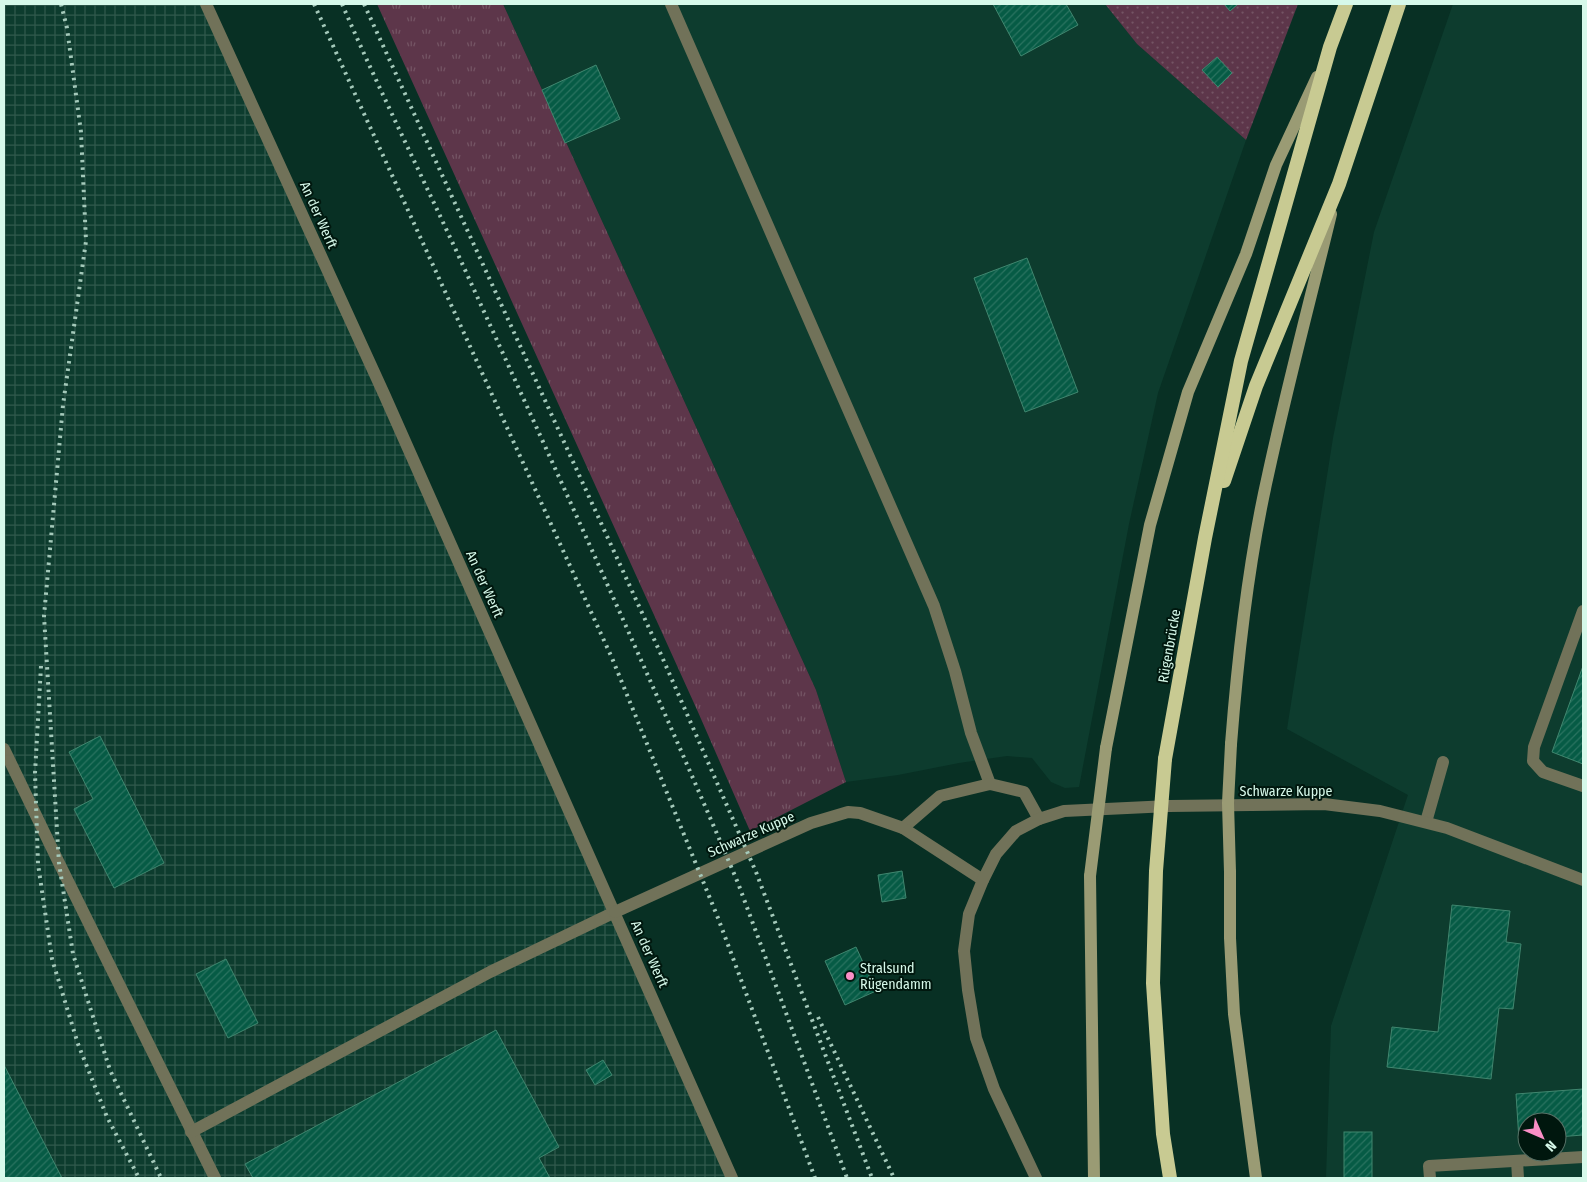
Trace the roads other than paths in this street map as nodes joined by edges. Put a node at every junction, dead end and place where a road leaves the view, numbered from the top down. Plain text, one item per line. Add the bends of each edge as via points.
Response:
1 (206, 4) edge
2 (671, 4) edge
3 (1346, 4) edge
4 (1399, 4) edge
5 (1330, 47) junction
6 (1338, 184) junction
7 (1205, 538) junction
8 (1583, 611) edge
9 (4, 749) edge
10 (1443, 762) dead end
11 (990, 784) junction
12 (1583, 786) edge
13 (1039, 819) junction
14 (1426, 822) junction
15 (903, 828) junction
16 (983, 880) junction
17 (1583, 880) edge
18 (615, 912) junction
19 (191, 1132) junction
20 (1583, 1157) edge
21 (1567, 1158) edge
22 (1517, 1161) edge
23 (1517, 1162) edge
24 (215, 1178) edge
25 (732, 1178) edge
26 (1036, 1178) edge
27 (1094, 1178) edge
28 (1170, 1178) edge
29 (1256, 1178) edge
30 (1430, 1178) edge
31 (1518, 1178) edge

1 - 18 street, An der Werft
2 - 11 street via 934,606 971,733
3 - 5 highway
4 - 6 highway
5 - 7 highway via 1241,361
5 - 27 main road, bridge via 1276,166 1246,254 1188,392 1150,525 1106,748 1090,876
6 - 7 highway via 1256,386
6 - 29 main road, bridge via 1268,476 1236,674 1228,803 1230,938 1234,1014
7 - 28 highway, Rügenbrücke, bridge via 1165,759 1156,871 1153,983 1163,1134
8 - 12 street via 1534,747 1533,761 1543,772
9 - 19 street
10 - 14 street
11 - 13 street via 1024,792
11 - 15 street via 940,796
13 - 14 street, Schwarze Kuppe via 1064,811 1324,804 1380,811
13 - 16 street, Schwarze Kuppe via 1016,831 996,854
14 - 17 street, Schwarze Kuppe
15 - 16 street, Schwarze Kuppe
15 - 18 street, Schwarze Kuppe via 848,812 811,823
16 - 26 street via 969,914 964,950 976,1038 994,1089
18 - 19 street, Schwarze Kuppe via 490,972
18 - 25 street, An der Werft
19 - 24 street
20 - 21 street
22 - 30 street via 1429,1166
23 - 31 street

